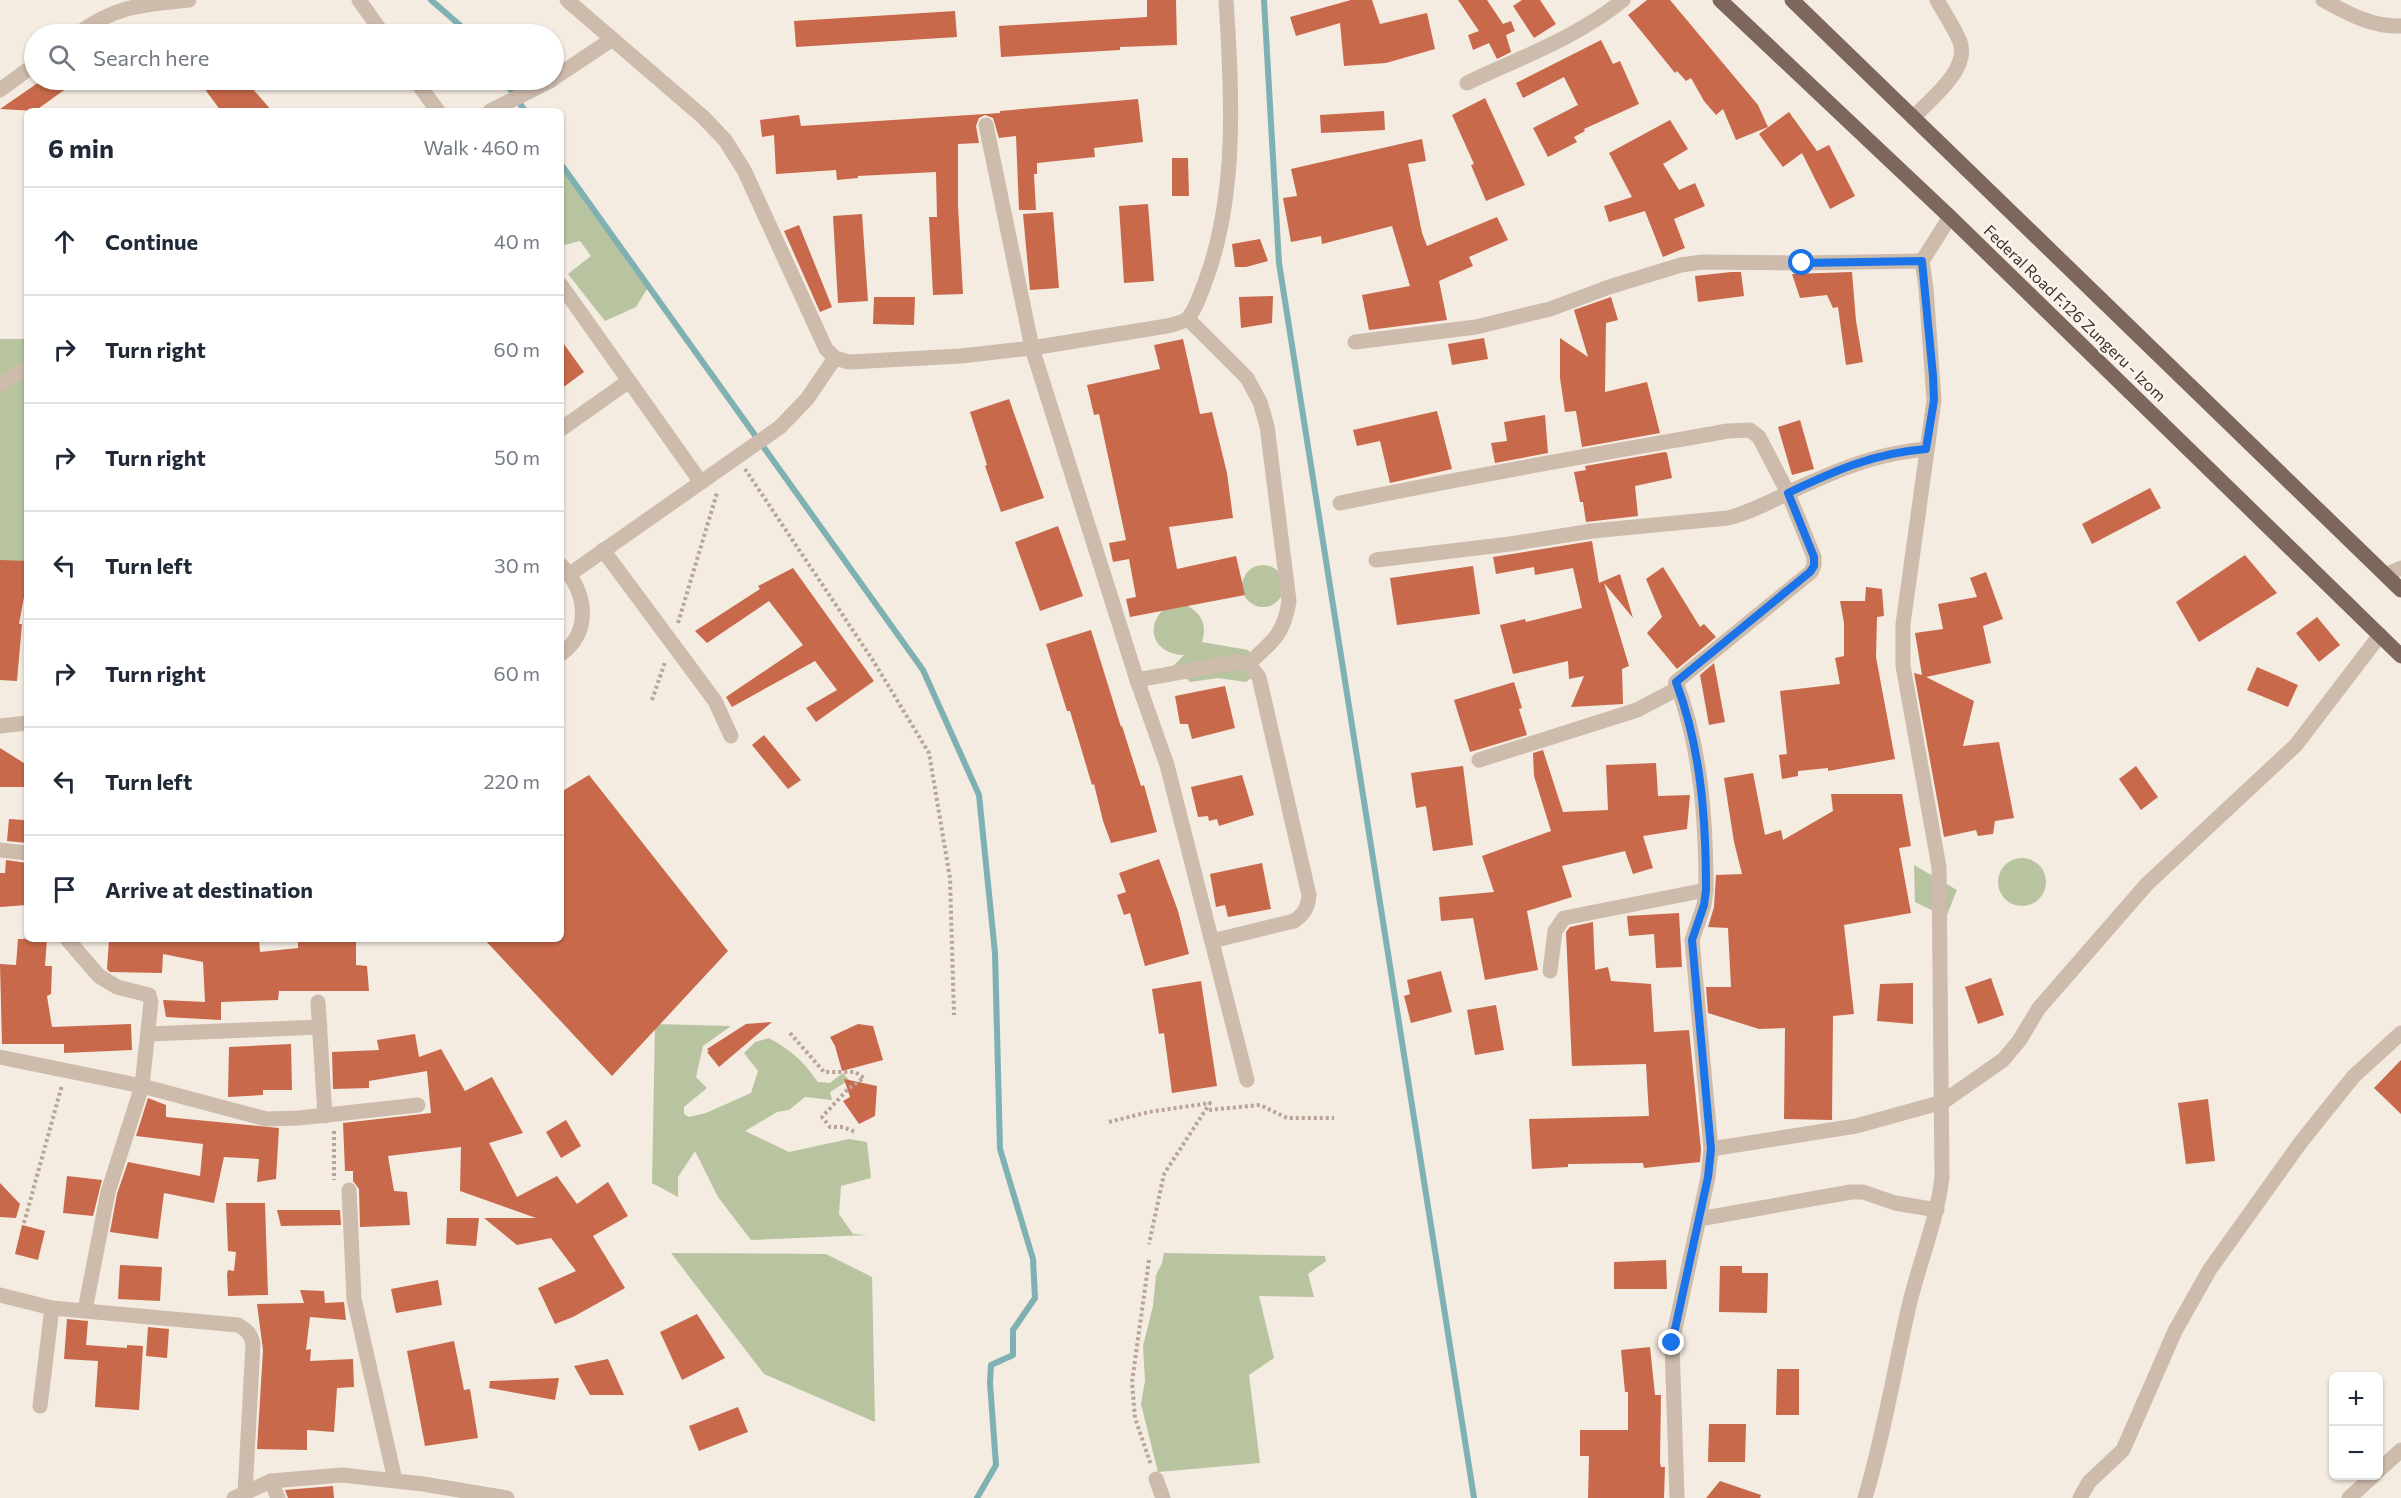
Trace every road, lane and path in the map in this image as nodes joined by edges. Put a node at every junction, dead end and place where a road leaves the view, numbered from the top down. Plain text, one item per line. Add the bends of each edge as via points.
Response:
1 (189, 0) edge
2 (359, 0) edge
3 (567, 0) edge
4 (1226, 0) edge
5 (1623, 0) edge
6 (1720, 0) edge
7 (1792, 0) edge
8 (1937, 0) edge
9 (2323, 0) edge
10 (91, 24) edge
11 (376, 24) edge
12 (2401, 26) edge
13 (611, 40) junction
14 (564, 71) edge
15 (24, 72) edge
16 (1467, 83) dead end
17 (0, 90) edge
18 (422, 90) edge
19 (531, 90) edge
20 (436, 108) edge
21 (495, 108) edge
22 (1913, 118) junction
23 (986, 125) dead end
24 (1950, 217) junction
25 (1922, 261) junction
26 (564, 289) edge
27 (1188, 319) junction
28 (1355, 342) dead end
29 (1032, 348) junction
30 (835, 358) junction
31 (24, 371) edge
32 (629, 381) junction
33 (0, 384) edge
34 (564, 427) edge
35 (1926, 449) junction
36 (734, 457) junction
37 (700, 481) junction
38 (1788, 493) junction
39 (1340, 503) dead end
40 (603, 550) junction
41 (1376, 560) dead end
42 (2401, 568) edge
43 (566, 569) edge
44 (2386, 575) junction
45 (2401, 590) edge
46 (2380, 635) junction
47 (672, 643) junction
48 (564, 651) edge
49 (2401, 656) edge
50 (1248, 664) junction
51 (1137, 680) junction
52 (1676, 682) junction
53 (652, 700) dead end
54 (24, 723) edge
55 (0, 726) edge
56 (731, 736) dead end
57 (1479, 760) dead end
58 (0, 850) edge
59 (24, 853) edge
60 (1706, 890) junction
61 (1212, 941) junction
62 (70, 942) edge
63 (1550, 971) dead end
64 (318, 1002) dead end
65 (954, 1015) dead end
66 (320, 1027) junction
67 (790, 1033) dead end
68 (2401, 1033) edge
69 (148, 1034) junction
70 (0, 1057) edge
71 (66, 1070) junction
72 (1247, 1080) dead end
73 (142, 1086) junction
74 (1943, 1102) junction
75 (418, 1105) dead end
76 (1209, 1110) dead end
77 (325, 1116) junction
78 (1334, 1118) dead end
79 (1109, 1122) dead end
80 (334, 1129) dead end
81 (855, 1132) dead end
82 (1711, 1149) junction
83 (342, 1188) joint
84 (1937, 1210) junction
85 (1699, 1219) junction
86 (24, 1223) dead end
87 (1149, 1244) dead end
88 (1149, 1260) dead end
89 (0, 1295) edge
90 (52, 1308) junction
91 (85, 1310) junction
92 (40, 1406) dead end
93 (2401, 1450) edge
94 (2383, 1466) edge
95 (1154, 1474) joint
96 (395, 1480) junction
97 (2369, 1480) edge
98 (271, 1481) junction
99 (240, 1496) edge
100 (278, 1498) edge
101 (507, 1498) edge
102 (1163, 1498) edge
103 (1677, 1498) edge
104 (1865, 1498) edge
105 (2080, 1498) edge
106 (2349, 1498) edge

1 - 10 street via 120,10
2 - 11 street
3 - 13 street
4 - 27 street via 1230,67 1227,189 1215,257
5 - 16 street via 1570,35
6 - 24 main road, Federal Road F.126 Zungeru - Izom
7 - 22 main road, Federal Road F.126 Zungeru - Izom
8 - 22 street via 1960,42 1962,58 1957,71
9 - 12 street via 2365,21 2384,27
13 - 14 street
13 - 30 street via 703,117 724,140 744,170 826,349
15 - 17 street
18 - 20 street
19 - 21 street
22 - 44 main road, Federal Road F.126 Zungeru - Izom
23 - 29 street
24 - 25 street
24 - 46 main road, Federal Road F.126 Zungeru - Izom
25 - 28 street via 1702,262 1609,287 1550,309 1476,327
25 - 35 street via 1934,400
26 - 32 street
27 - 29 street via 1167,326
27 - 50 street via 1247,378 1267,426 1289,601 1277,637
29 - 30 street via 894,360 849,362
29 - 51 street
30 - 36 street via 807,399 780,427
31 - 33 street
32 - 34 street
32 - 37 street
35 - 38 street via 1878,456
35 - 74 street via 1903,624 1903,666 1939,867
36 - 37 street
36 - 47 path
36 - 65 path via 874,662 929,753 950,878
37 - 40 street
38 - 39 street via 1759,437 1750,430 1738,430
38 - 41 street via 1728,518 1592,531
38 - 52 street via 1814,557 1814,566
40 - 43 street
40 - 47 street
42 - 44 street
43 - 48 street via 583,609 582,630
44 - 45 main road, Federal Road F.126 Zungeru - Izom
46 - 49 main road, Federal Road F.126 Zungeru - Izom
46 - 74 street via 2296,745 2147,884 2039,1008 2003,1060
47 - 53 path
47 - 56 street via 715,701
50 - 51 street via 1236,662
50 - 61 street via 1259,677 1309,895 1308,905 1294,921
51 - 61 street via 1167,765
52 - 57 street via 1675,690 1637,710
52 - 60 street via 1688,714 1700,777
54 - 55 street
58 - 59 street
60 - 63 street via 1564,918 1555,931
60 - 82 street via 1692,940
61 - 72 street
62 - 69 street via 99,976 117,987 149,995
64 - 66 street
66 - 69 street
66 - 77 street
67 - 81 path via 824,1072 855,1072 864,1078 822,1117 830,1127
68 - 105 street via 2349,1082 2210,1269 2169,1342 2123,1450 2089,1482
69 - 73 street
70 - 71 street
71 - 73 street
71 - 86 path
73 - 77 street via 266,1119
73 - 91 street via 108,1192
74 - 82 street via 1856,1126
74 - 84 street via 1942,1177
75 - 77 street
76 - 78 path via 1260,1105 1287,1118
79 - 87 path via 1210,1103 1164,1174
80 - 83 path
82 - 85 street
83 - 96 street via 354,1299
84 - 85 street via 1851,1192
84 - 104 street via 1909,1304
85 - 103 street via 1672,1343
88 - 95 path via 1132,1382 1135,1418
89 - 90 street
90 - 91 street
90 - 92 street
91 - 99 street via 238,1325 251,1336
93 - 94 street
95 - 102 street
96 - 98 street via 342,1474
96 - 101 street
97 - 106 street
98 - 99 street
98 - 100 street

